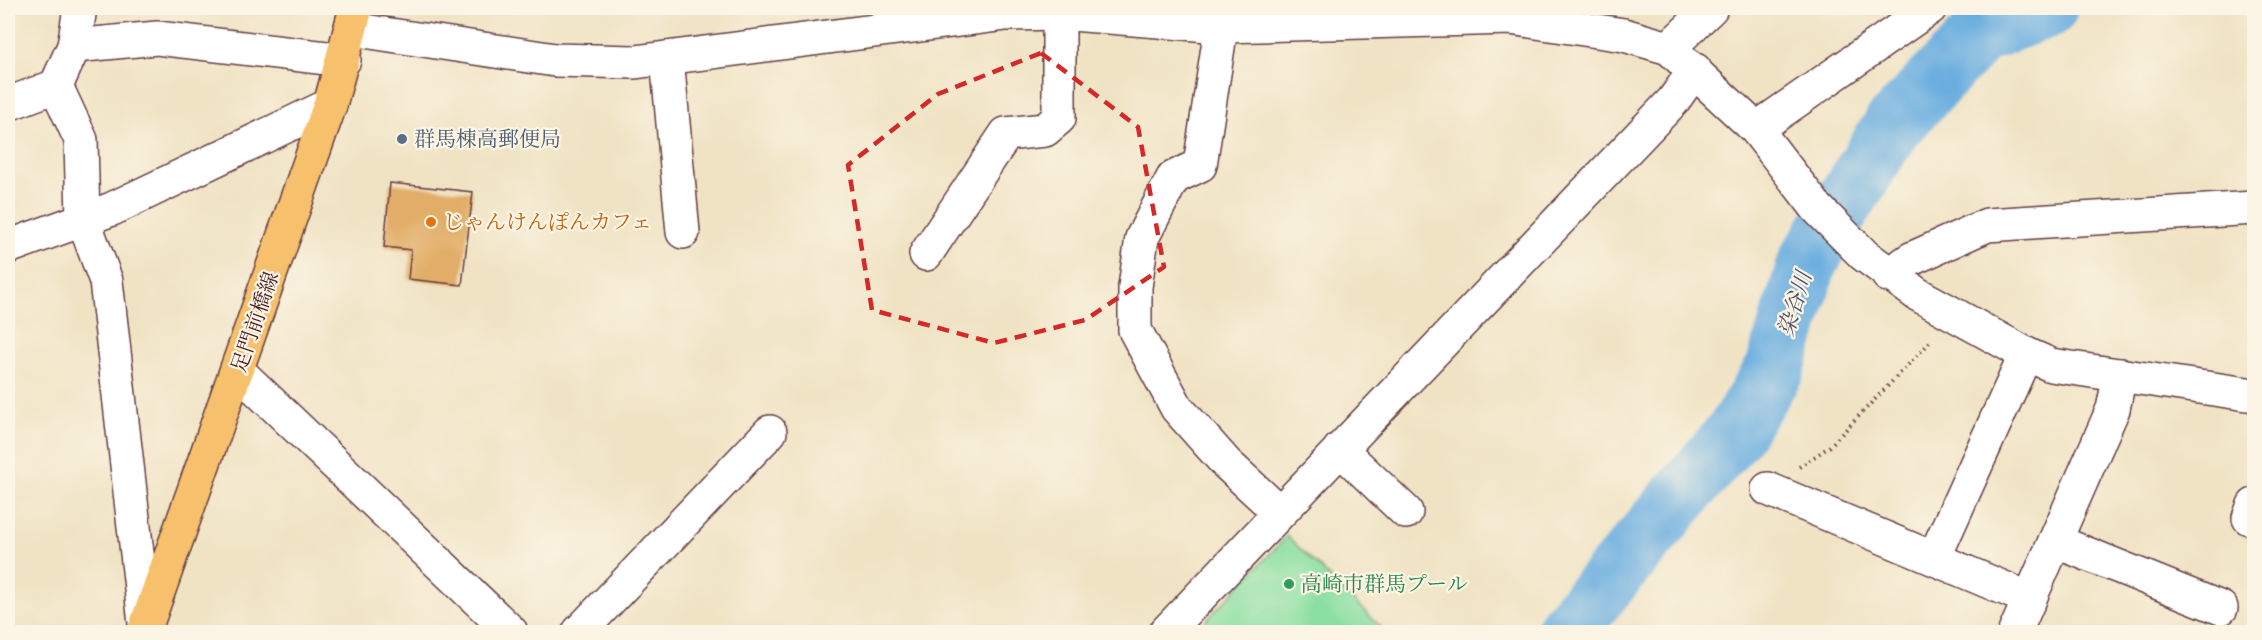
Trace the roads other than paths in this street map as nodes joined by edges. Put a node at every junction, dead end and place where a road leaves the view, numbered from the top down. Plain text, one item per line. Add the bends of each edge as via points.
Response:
1 (80, 8) edge
2 (1711, 8) edge
3 (1930, 8) edge
4 (1059, 13) junction
5 (1222, 17) edge
6 (354, 18) edge
7 (74, 46) junction
8 (1669, 48) junction
9 (667, 58) junction
10 (344, 60) junction
11 (1695, 70) junction
12 (56, 86) junction
13 (8, 104) edge
14 (330, 105) junction
15 (1756, 129) junction
16 (2254, 208) edge
17 (83, 219) junction
18 (683, 232) dead end
19 (8, 247) edge
20 (926, 254) dead end
21 (1876, 265) junction
22 (2026, 354) junction
23 (238, 371) junction
24 (2120, 375) junction
25 (2254, 395) edge
26 (770, 432) dead end
27 (1340, 448) junction
28 (1768, 489) road end
29 (1278, 512) junction
30 (1406, 512) dead end
31 (2055, 541) junction
32 (1934, 558) junction
33 (2030, 599) junction
34 (2221, 608) dead end
35 (145, 632) edge
36 (511, 633) edge
37 (579, 633) edge
38 (1166, 633) edge
39 (2015, 633) edge

1 - 7 street
2 - 8 street
3 - 15 street
4 - 5 street
4 - 9 street via 1006,14
4 - 20 street via 1059,118 1045,130 1006,134
5 - 8 street via 1510,18 1615,33
5 - 29 street via 1200,165 1173,178 1142,238 1135,287 1135,330 1177,408 1226,463
6 - 9 street via 555,60 635,62
6 - 10 main road, 足門前橋線
7 - 10 street via 157,38
7 - 12 street
8 - 11 street
9 - 18 street
10 - 14 main road, 足門前橋線
11 - 15 street
11 - 27 street via 1673,101
12 - 13 street
12 - 17 street via 81,140
14 - 17 street via 112,209
14 - 23 main road, 足門前橋線
15 - 21 street via 1817,208
16 - 21 street via 1987,225 1911,259
17 - 19 street
17 - 35 street via 106,281
21 - 22 street
22 - 24 street via 2051,365
22 - 32 street
23 - 35 main road, 足門前橋線
23 - 36 street
24 - 25 street
24 - 31 street via 2113,409
26 - 37 street
27 - 29 street
27 - 30 street
28 - 32 street
29 - 38 street
31 - 33 street
31 - 34 street
32 - 33 street
33 - 39 street

